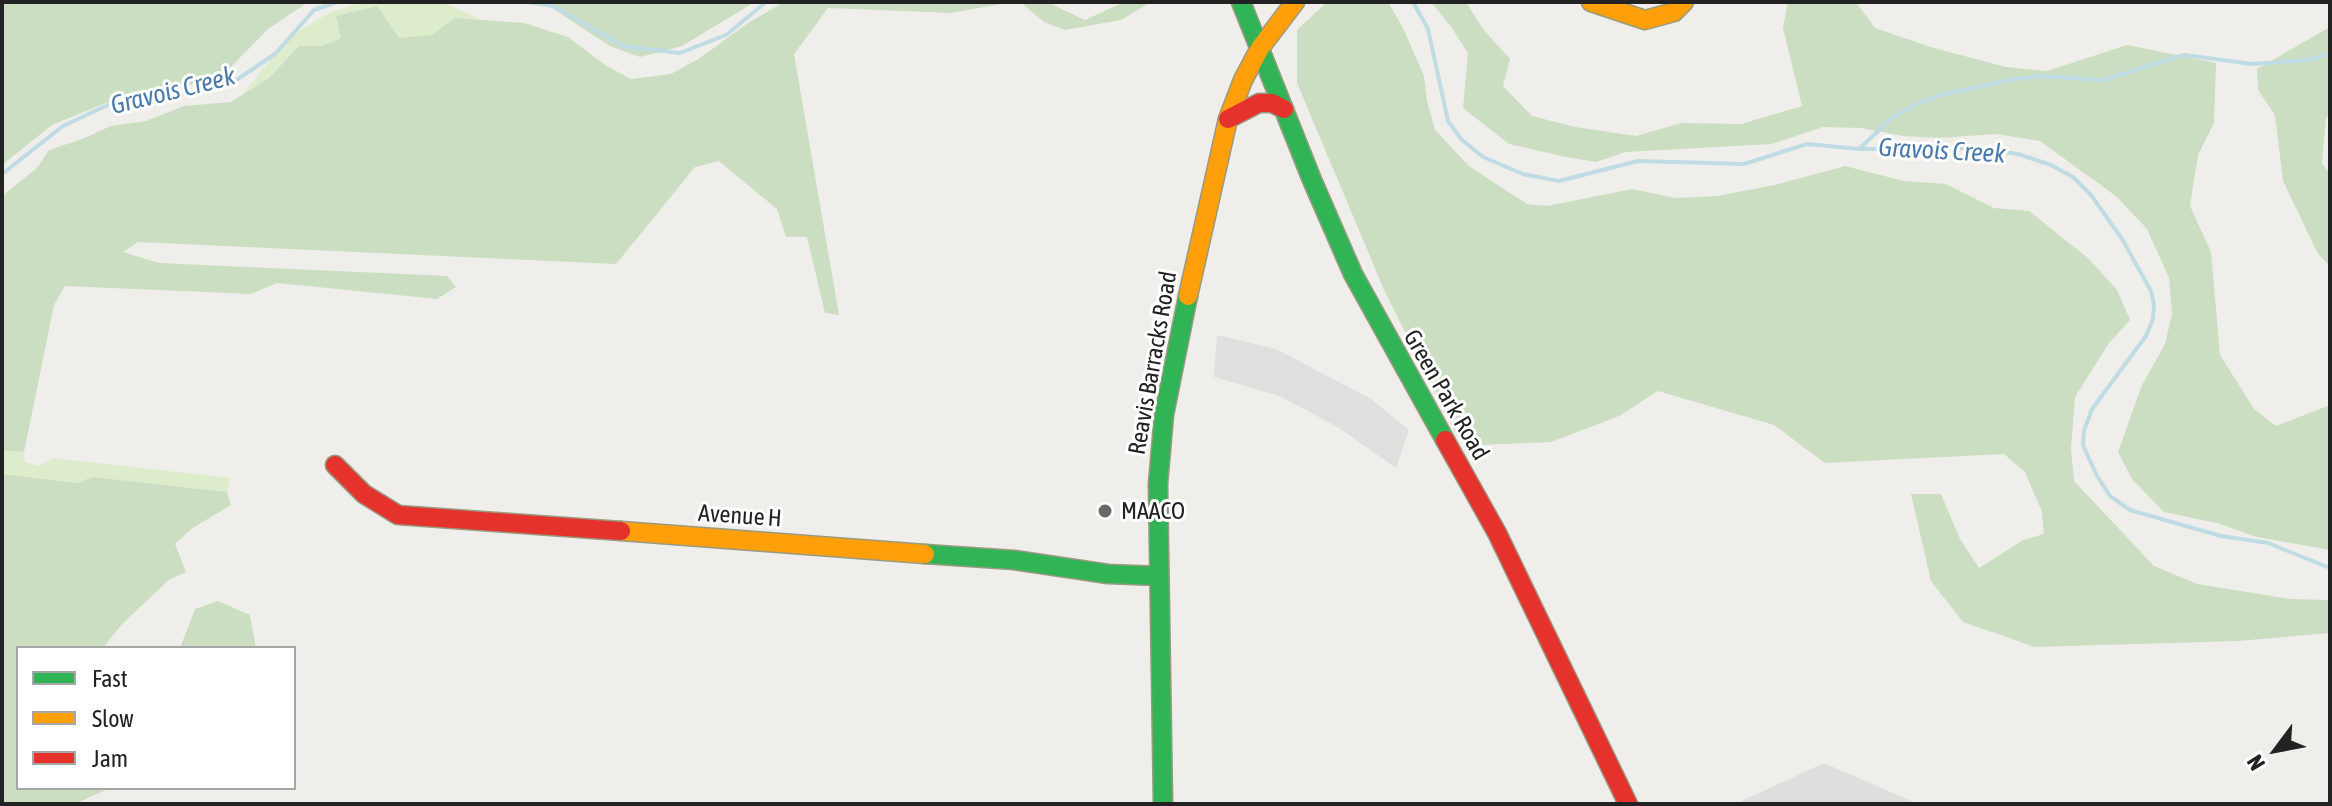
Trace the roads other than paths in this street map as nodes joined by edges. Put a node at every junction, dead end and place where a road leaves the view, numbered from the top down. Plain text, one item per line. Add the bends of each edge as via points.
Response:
1 (1241, 2) edge
2 (1295, 2) edge
3 (1591, 2) edge
4 (1679, 7) edge
5 (1260, 48) junction
6 (1284, 109) junction
7 (1228, 119) junction
8 (335, 465) dead end
9 (1159, 576) junction
10 (1163, 804) edge
11 (1628, 804) edge

1 - 5 street, Green Park Road
2 - 5 street, Reavis Barracks Road
3 - 4 street via 1645,20
5 - 6 street, Green Park Road
5 - 7 street, Reavis Barracks Road
6 - 7 street via 1259,103
6 - 11 street, Green Park Road via 1353,274 1497,533
7 - 9 street, Reavis Barracks Road via 1164,415
8 - 9 street, Avenue H via 364,494 398,515 1014,560
9 - 10 street, Reavis Barracks Road

